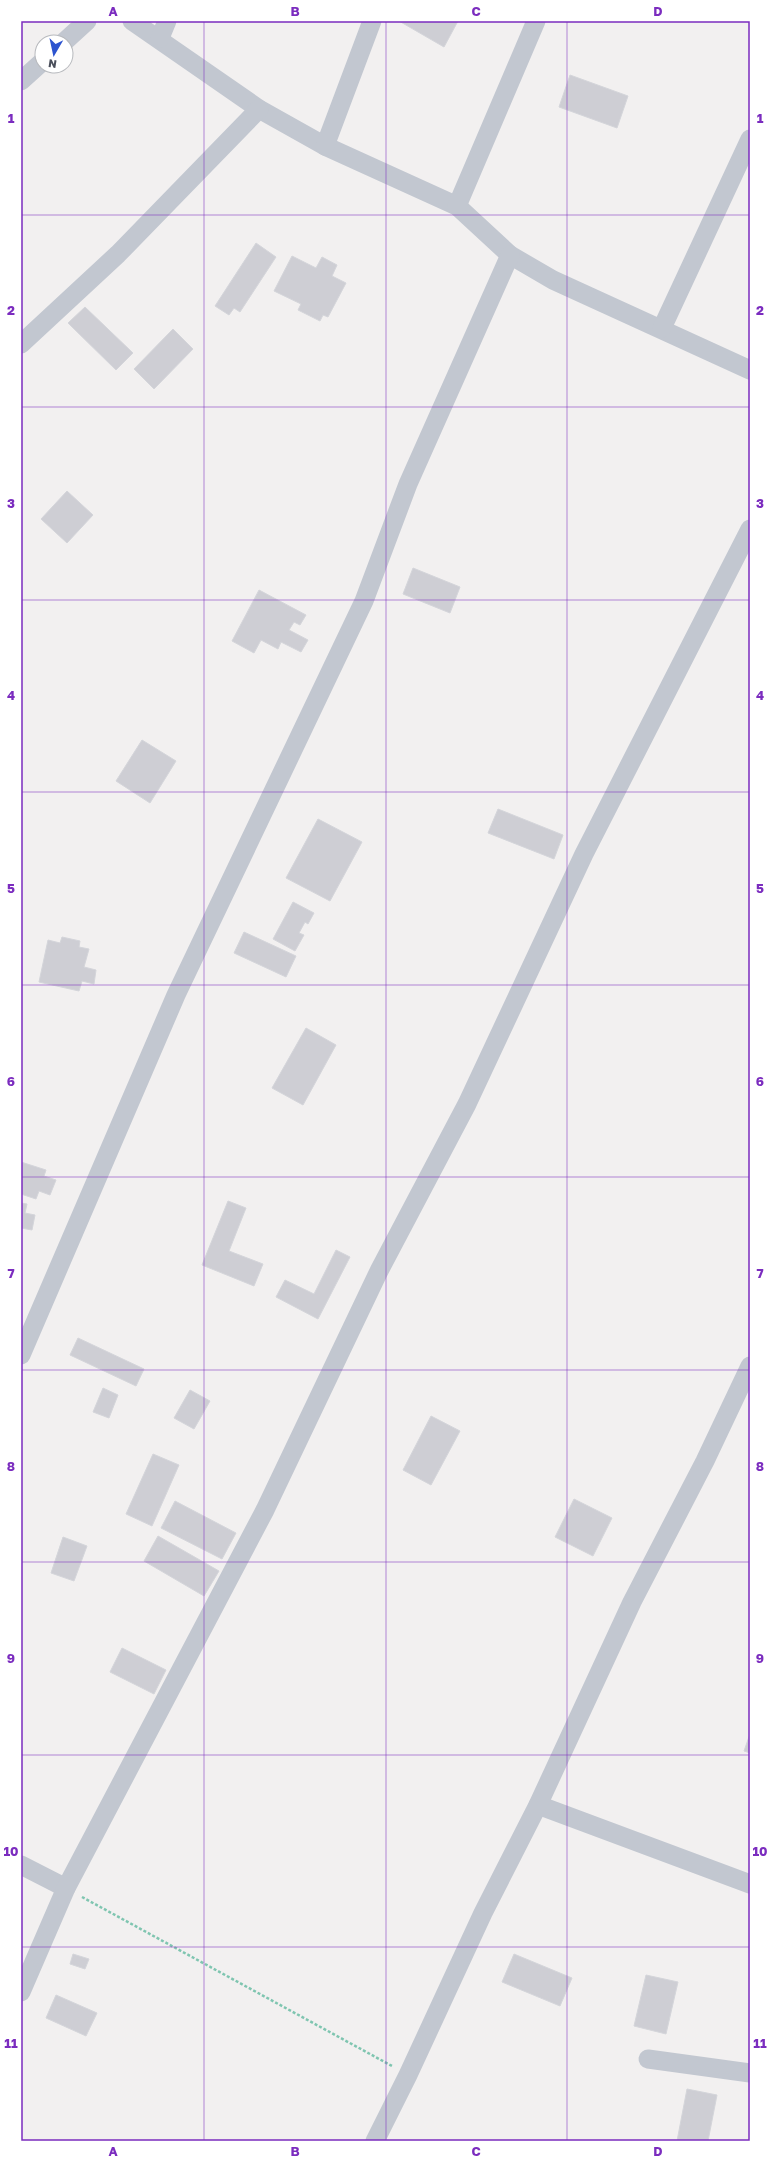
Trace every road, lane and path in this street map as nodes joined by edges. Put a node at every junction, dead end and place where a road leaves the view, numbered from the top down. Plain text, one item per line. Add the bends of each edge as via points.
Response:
1 (87, 21) edge
2 (132, 21) edge
3 (167, 21) edge
4 (372, 21) edge
5 (536, 21) edge
6 (73, 34) edge
7 (160, 38) junction
8 (34, 69) edge
9 (21, 81) edge
10 (259, 109) junction
11 (750, 139) edge
12 (325, 146) junction
13 (457, 206) junction
14 (510, 255) junction
15 (662, 328) junction
16 (21, 344) edge
17 (750, 370) edge
18 (750, 529) edge
19 (21, 1355) edge
20 (750, 1366) edge
21 (538, 1805) junction
22 (21, 1865) edge
23 (750, 1884) edge
24 (66, 1888) junction
25 (21, 1992) edge
26 (648, 2059) dead end
27 (750, 2074) edge
28 (408, 2075) junction
29 (375, 2141) edge

1 - 6 street
2 - 7 street
3 - 7 street
4 - 12 street
5 - 13 street
7 - 10 street
8 - 9 street
10 - 12 street
10 - 16 street via 118,254
11 - 15 street
12 - 13 street
13 - 14 street
14 - 15 street via 553,280
14 - 19 street via 408,484 364,601 176,995
15 - 17 street
18 - 24 street via 584,854 467,1104 379,1271 265,1510
20 - 21 street via 705,1461 632,1602
21 - 23 street
21 - 28 street
22 - 24 street
24 - 25 street
24 - 28 path
26 - 27 street
28 - 29 street

